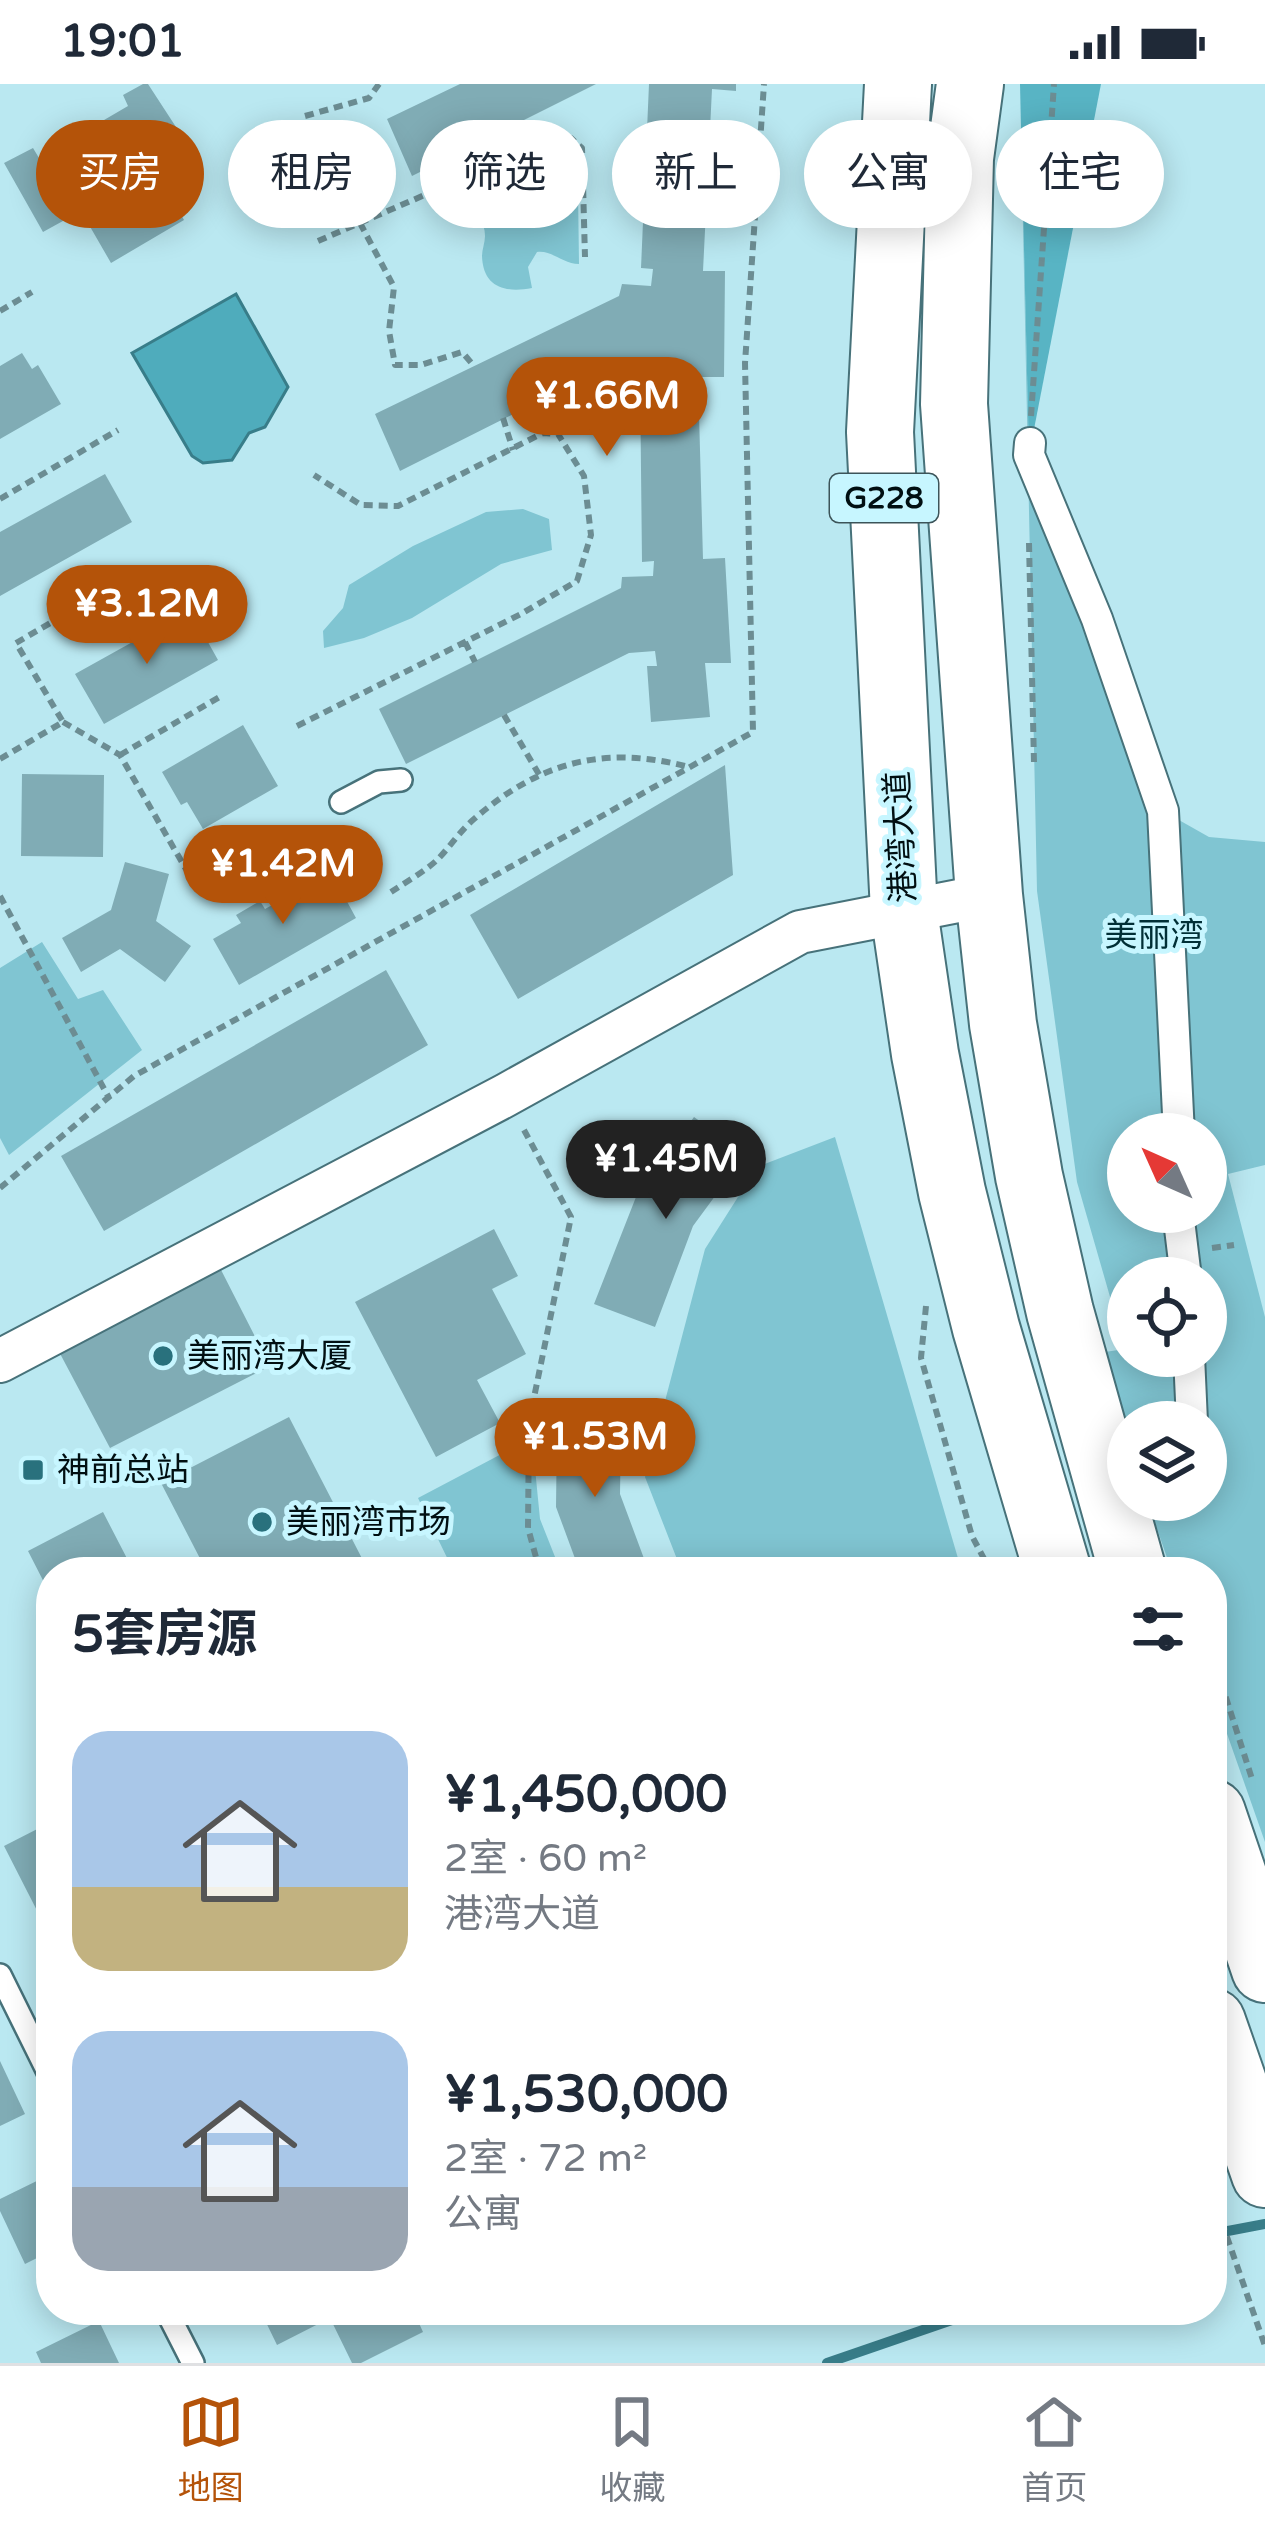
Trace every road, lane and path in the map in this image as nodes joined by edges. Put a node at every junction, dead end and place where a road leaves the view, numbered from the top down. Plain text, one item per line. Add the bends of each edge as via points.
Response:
1 (379, 84) edge
2 (764, 84) edge
3 (898, 84) edge
4 (970, 84) edge
5 (1054, 84) edge
6 (305, 116) dead end
7 (348, 228) edge
8 (363, 228) edge
9 (584, 228) edge
10 (318, 241) dead end
11 (585, 257) dead end
12 (32, 292) dead end
13 (0, 311) edge
14 (474, 366) dead end
15 (503, 418) dead end
16 (118, 430) dead end
17 (1029, 449) junction
18 (513, 450) junction
19 (314, 475) dead end
20 (0, 499) edge
21 (145, 568) dead end
22 (465, 642) junction
23 (475, 662) dead end
24 (223, 695) dead end
25 (504, 716) dead end
26 (62, 722) junction
27 (297, 726) dead end
28 (120, 754) junction
29 (0, 758) edge
30 (690, 767) junction
31 (540, 776) junction
32 (400, 780) dead end
33 (1034, 781) dead end
34 (340, 802) dead end
35 (307, 829) dead end
36 (391, 892) dead end
37 (989, 895) junction
38 (0, 896) edge
39 (904, 911) junction
40 (506, 1095) junction
41 (109, 1098) junction
42 (1178, 1113) edge
43 (0, 1189) edge
44 (0, 1361) edge
45 (536, 1557) edge
46 (1054, 1557) edge
47 (1129, 1557) edge
48 (1227, 1752) edge
49 (1235, 1804) edge
50 (1265, 1970) edge
51 (0, 1975) edge
52 (36, 2048) edge
53 (1227, 2064) edge
54 (1265, 2172) edge
55 (1227, 2239) edge
56 (174, 2325) edge
57 (1265, 2346) edge
58 (193, 2363) edge

1 - 6 path via 369,98
2 - 30 path via 746,363 753,732
3 - 39 highway, 港湾大道 / G228 via 880,432
4 - 37 highway, G228 via 960,158 954,404
5 - 17 path
7 - 10 path
8 - 14 path via 394,287 395,365 462,352
9 - 11 path
12 - 13 path
15 - 18 path
16 - 20 path
17 - 33 path
17 - 42 street via 1163,811
18 - 19 path via 398,506 362,505
18 - 22 path via 557,434 584,476 591,535 577,580
21 - 26 path via 16,643
22 - 23 path
22 - 27 path
24 - 28 path
25 - 31 path
26 - 28 path
26 - 29 path
28 - 35 path via 198,890
30 - 31 path via 593,756
30 - 41 path via 134,1076
31 - 36 path via 473,819 435,862
32 - 34 lane
37 - 39 street
37 - 47 highway, G228 via 1029,1176
38 - 41 path
39 - 40 street via 800,932
39 - 46 highway, 港湾大道 / G228 via 952,1192
40 - 44 street
40 - 45 path via 571,1217 529,1422 528,1528
41 - 43 path
48 - 49 path
49 - 50 highway
51 - 52 lane
53 - 54 highway
55 - 57 path
56 - 58 lane

